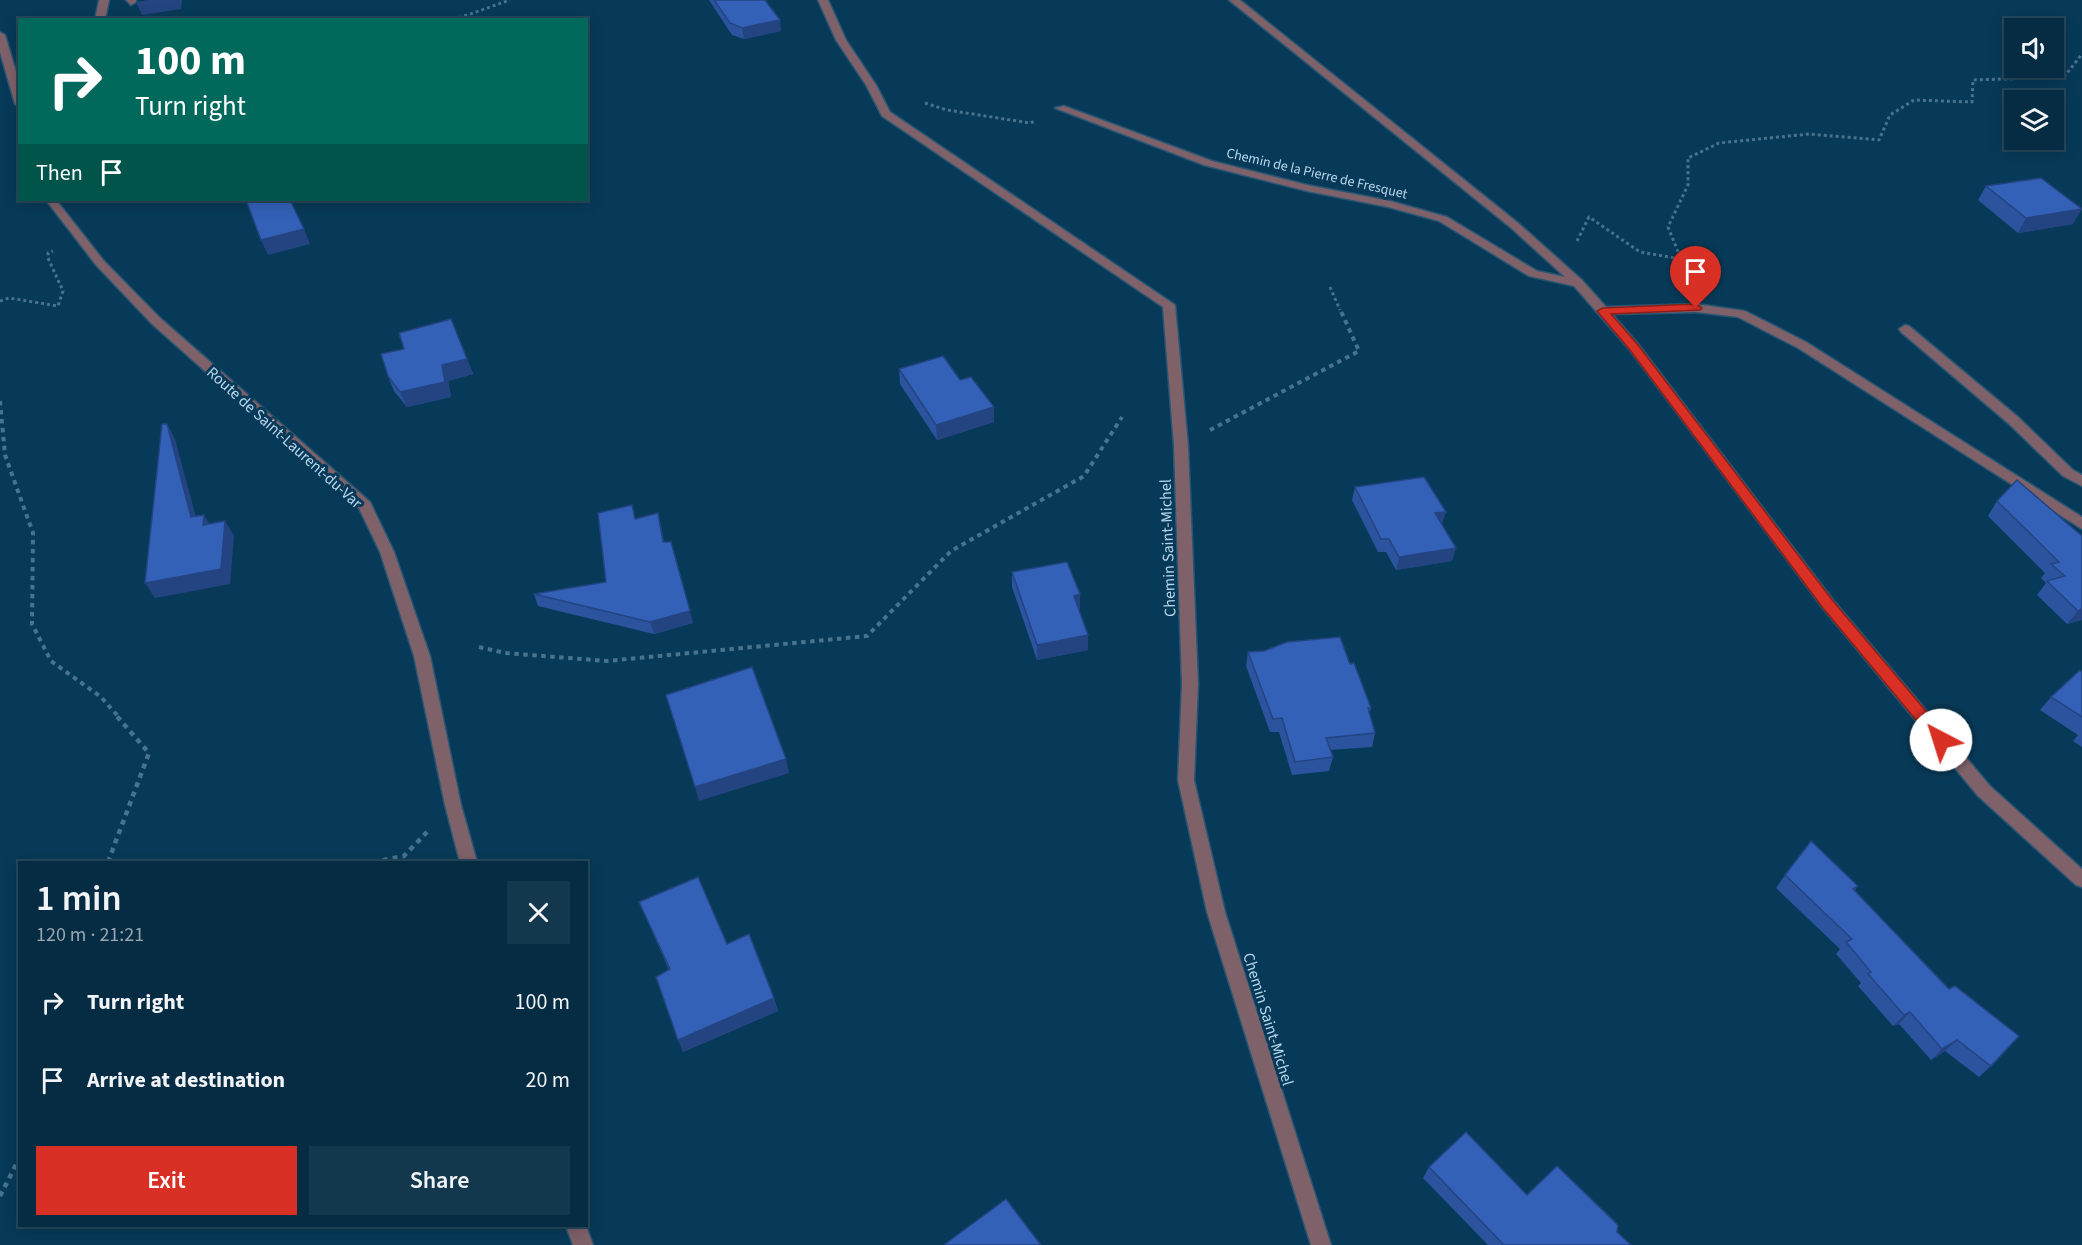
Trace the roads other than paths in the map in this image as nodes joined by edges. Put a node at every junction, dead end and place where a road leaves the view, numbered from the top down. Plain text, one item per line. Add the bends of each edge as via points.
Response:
1 (104, 0) edge
2 (823, 0) edge
3 (1234, 0) edge
4 (100, 18) edge
5 (0, 35) edge
6 (18, 98) edge
7 (1060, 108) road end
8 (52, 201) edge
9 (1578, 283) junction
10 (1603, 311) junction
11 (1905, 329) dead end
12 (2082, 481) edge
13 (2082, 524) edge
14 (469, 861) edge
15 (2082, 880) edge
16 (576, 1227) edge
17 (583, 1245) edge
18 (1321, 1245) edge

1 - 4 street
2 - 18 street, Chemin Saint-Michel via 840,40 871,85 885,114 1130,281 1170,304 1181,446 1190,684 1186,780 1216,912
3 - 9 street via 1514,225
5 - 6 street
7 - 9 street, Chemin de la Pierre de Fresquet via 1208,163 1443,219 1533,274
8 - 14 street, Route de Saint-Laurent-du-Var via 82,242 156,321 364,505 387,552 422,656
9 - 10 street
10 - 13 street via 1696,308 1741,314 1802,345
10 - 15 street via 1828,604 1977,782
11 - 12 street via 2013,420 2068,473
16 - 17 street

